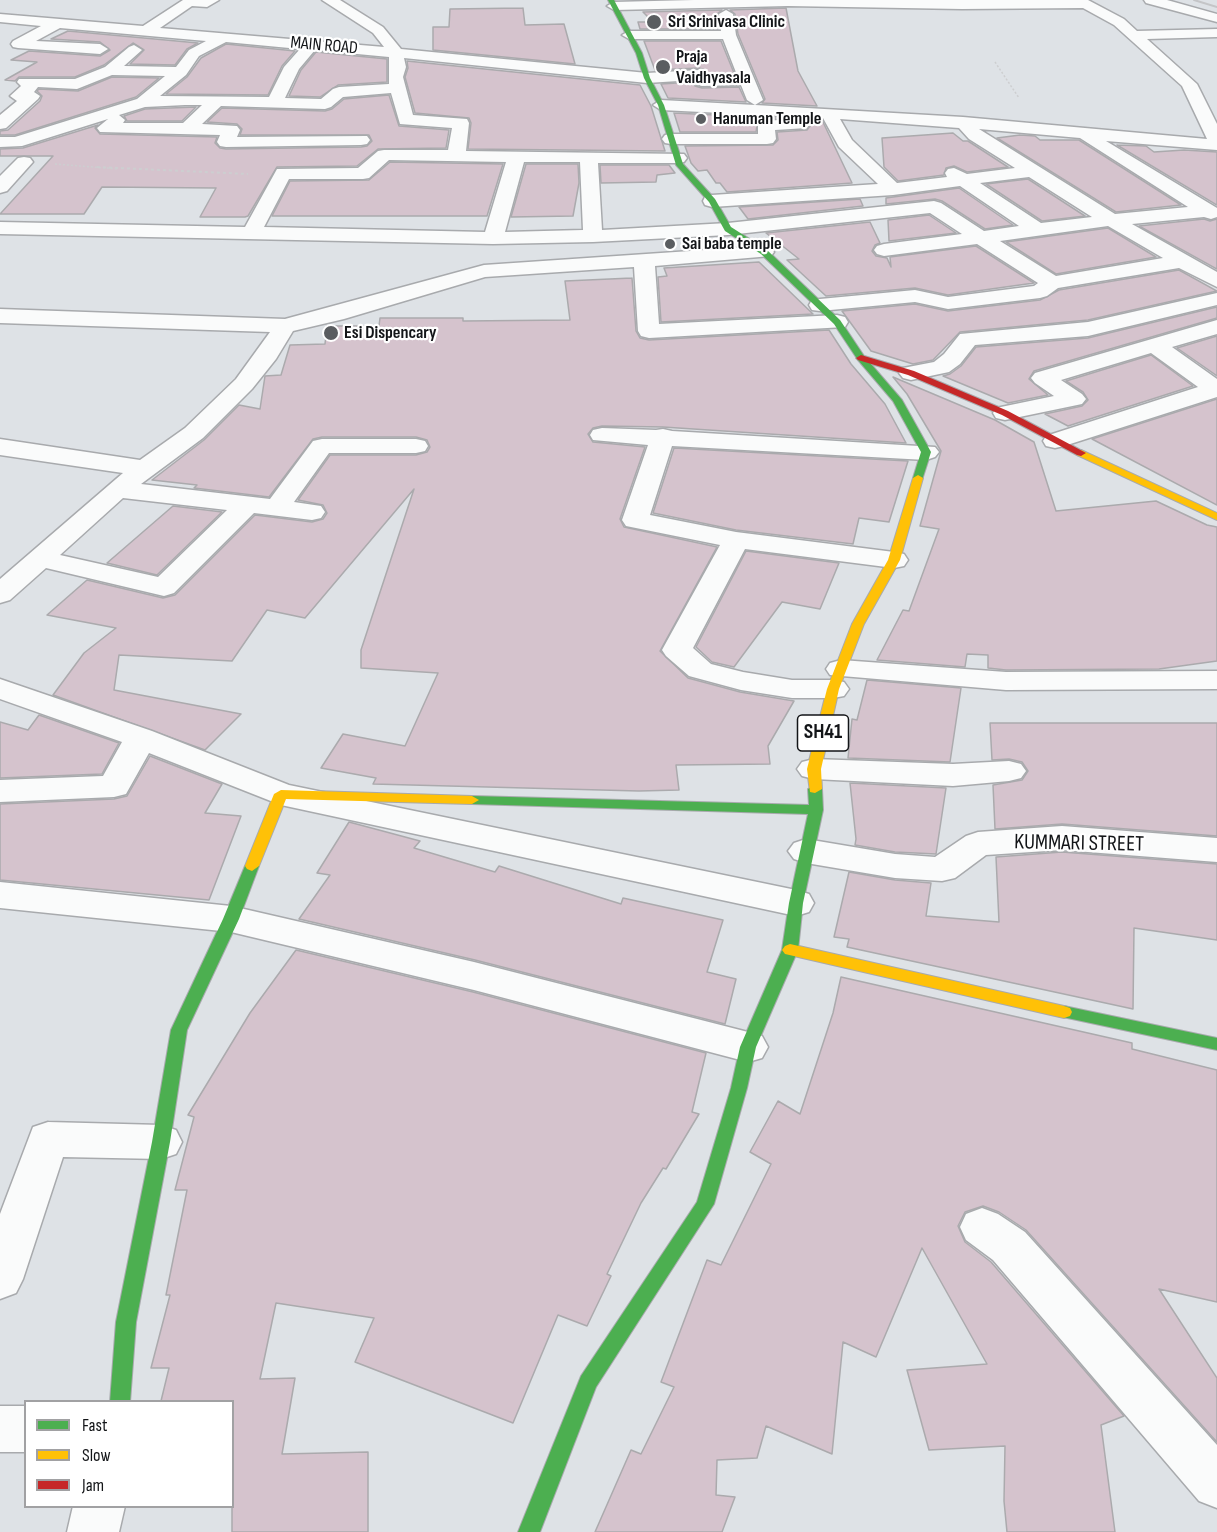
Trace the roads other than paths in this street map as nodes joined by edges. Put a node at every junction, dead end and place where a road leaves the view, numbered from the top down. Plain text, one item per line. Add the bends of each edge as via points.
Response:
1 (212, 0) edge
2 (329, 0) edge
3 (1151, 0) edge
4 (788, 1) edge
5 (909, 2) edge
6 (1082, 2) edge
7 (959, 3) edge
8 (614, 7) edge
9 (45, 8) dead end
10 (883, 8) junction
11 (1217, 18) edge
12 (6, 19) edge
13 (58, 23) junction
14 (731, 24) junction
15 (146, 31) junction
16 (1217, 33) edge
17 (629, 35) junction
18 (1134, 35) junction
19 (223, 38) junction
20 (312, 45) junction
21 (174, 52) dead end
22 (194, 53) junction
23 (397, 60) junction
24 (292, 67) junction
25 (316, 67) dead end
26 (374, 67) dead end
27 (110, 70) junction
28 (180, 72) junction
29 (647, 78) junction
30 (746, 80) junction
31 (1189, 84) junction
32 (1208, 84) dead end
33 (398, 88) junction
34 (217, 101) junction
35 (143, 102) junction
36 (274, 103) junction
37 (661, 105) junction
38 (760, 109) junction
39 (830, 118) junction
40 (963, 122) junction
41 (0, 124) edge
42 (187, 128) junction
43 (1083, 134) junction
44 (671, 139) junction
45 (361, 140) dead end
46 (0, 142) edge
47 (1217, 144) edge
48 (1004, 153) junction
49 (456, 156) junction
50 (517, 156) junction
51 (589, 157) junction
52 (678, 158) junction
53 (0, 160) edge
54 (1033, 171) junction
55 (963, 180) junction
56 (0, 187) edge
57 (893, 189) junction
58 (1065, 191) junction
59 (990, 200) junction
60 (712, 201) junction
61 (934, 207) junction
62 (1212, 214) edge
63 (847, 217) junction
64 (1111, 220) junction
65 (0, 228) edge
66 (728, 229) junction
67 (1037, 229) junction
68 (251, 234) junction
69 (593, 236) junction
70 (493, 238) junction
71 (978, 238) junction
72 (884, 250) junction
73 (764, 252) junction
74 (644, 259) junction
75 (1182, 261) junction
76 (1217, 281) edge
77 (1052, 283) junction
78 (1217, 299) edge
79 (948, 303) junction
80 (820, 305) junction
81 (0, 316) edge
82 (837, 322) junction
83 (285, 326) junction
84 (1217, 327) edge
85 (1154, 345) junction
86 (861, 358) junction
87 (911, 373) junction
88 (1217, 389) edge
89 (1005, 413) junction
90 (602, 435) dead end
91 (663, 436) junction
92 (1055, 441) junction
93 (416, 446) dead end
94 (0, 447) edge
95 (926, 453) junction
96 (143, 468) junction
97 (117, 489) junction
98 (247, 505) junction
99 (276, 509) junction
100 (312, 512) dead end
101 (1217, 518) edge
102 (735, 540) junction
103 (39, 558) junction
104 (894, 560) junction
105 (0, 594) edge
106 (837, 679) junction
107 (1217, 680) edge
108 (2, 694) edge
109 (141, 738) junction
110 (814, 769) junction
111 (1010, 771) dead end
112 (0, 791) edge
113 (281, 794) junction
114 (816, 810) junction
115 (1217, 850) edge
116 (806, 851) junction
117 (0, 895) edge
118 (796, 903) junction
119 (231, 919) junction
120 (790, 950) junction
121 (1217, 1044) edge
122 (748, 1047) junction
123 (161, 1142) junction
124 (982, 1227) dead end
125 (0, 1279) edge
126 (120, 1400) edge
127 (0, 1429) edge
128 (24, 1429) edge
129 (1217, 1483) edge
130 (99, 1508) edge
131 (93, 1532) edge
132 (529, 1532) edge

1 - 15 street via 189,2
2 - 23 street via 378,30
3 - 11 street
4 - 8 street
4 - 10 street
5 - 7 street
5 - 10 street via 915,12
6 - 7 street
6 - 18 street
8 - 14 street via 683,15 686,23
8 - 17 main road
9 - 12 street
10 - 14 street via 730,11
12 - 13 street, MAIN ROAD
13 - 15 street, MAIN ROAD
13 - 27 street via 18,44 139,50
14 - 17 street
14 - 30 street
15 - 19 street, MAIN ROAD
16 - 18 street
17 - 29 main road
18 - 31 street
19 - 20 street, MAIN ROAD
19 - 22 street
20 - 23 street, MAIN ROAD
20 - 24 street
21 - 22 street
22 - 28 street
23 - 26 street
23 - 29 street, MAIN ROAD
23 - 33 street
24 - 25 street
24 - 36 street
27 - 28 street
27 - 41 street via 77,84 23,82 18,96 32,96
28 - 35 street
29 - 30 street, MAIN ROAD via 699,75 702,81
29 - 37 main road
30 - 38 street
31 - 32 street
31 - 47 street
33 - 36 street via 339,92 326,104
33 - 49 street via 406,120 461,123
34 - 35 street
34 - 36 street
34 - 42 street
35 - 42 street via 106,128
35 - 46 street via 44,135
37 - 38 street
37 - 44 main road
38 - 39 street
39 - 40 street
39 - 44 street via 766,124 767,139
39 - 57 street via 845,143
40 - 43 street
40 - 48 street via 975,135
42 - 45 street via 231,130 226,142
43 - 47 street
43 - 62 street
44 - 52 main road
48 - 54 street
48 - 55 street via 941,160
49 - 50 street
49 - 68 street via 384,155 363,174 283,173
50 - 51 street
50 - 70 street
51 - 52 street
51 - 69 street
52 - 60 main road
53 - 56 street via 24,162
54 - 55 street
54 - 58 street
55 - 57 street
55 - 59 street
57 - 60 street
58 - 59 street
58 - 64 street
59 - 61 street
59 - 67 street
60 - 66 main road
61 - 63 street
61 - 71 street
62 - 64 street
63 - 66 street
63 - 72 street
64 - 67 street
64 - 75 street
65 - 68 street
66 - 69 street
66 - 73 main road
67 - 71 street
68 - 70 street
69 - 70 street
71 - 72 street
71 - 77 street
72 - 79 street
73 - 74 street
73 - 80 main road
74 - 82 street via 648,331
74 - 83 street via 484,270
75 - 76 street
75 - 77 street
77 - 79 street via 1040,292
78 - 87 street via 1088,329 968,339 941,367
79 - 80 street via 915,296
80 - 82 main road
81 - 83 street
82 - 86 main road
83 - 96 street via 244,384 194,433
84 - 85 street
85 - 88 street
85 - 89 street via 1043,378 1074,399
86 - 87 main road
86 - 95 main road via 897,400
87 - 89 main road
88 - 92 street
89 - 92 main road
90 - 91 street
91 - 95 street
91 - 102 street via 635,520
92 - 101 main road
93 - 99 street via 322,446
94 - 96 street
95 - 104 main road, SH41
96 - 97 street
97 - 98 street
97 - 103 street
98 - 99 street
98 - 103 street via 164,586
99 - 100 street
102 - 104 street
102 - 106 street via 677,650 700,670 741,681 792,689
103 - 105 street
104 - 106 main road, SH41 via 858,624
106 - 107 street
106 - 110 main road, SH41
108 - 109 street
109 - 112 street via 114,786
109 - 113 street
110 - 111 street via 953,775
110 - 114 main road, SH41
113 - 114 main road
113 - 118 street
113 - 119 main road
114 - 116 main road, SH41
115 - 116 street, KUMMARI STREET via 1062,838 988,843 978,844 942,869 895,866
116 - 118 main road, SH41
117 - 119 street
118 - 120 main road, SH41
119 - 122 street via 474,976
119 - 123 main road via 179,1030
120 - 121 main road
120 - 122 main road, SH41
122 - 132 main road, SH41 via 705,1204 588,1382
123 - 125 street via 48,1138
123 - 126 main road via 126,1322
124 - 129 street via 1009,1246
127 - 128 street
130 - 131 street

